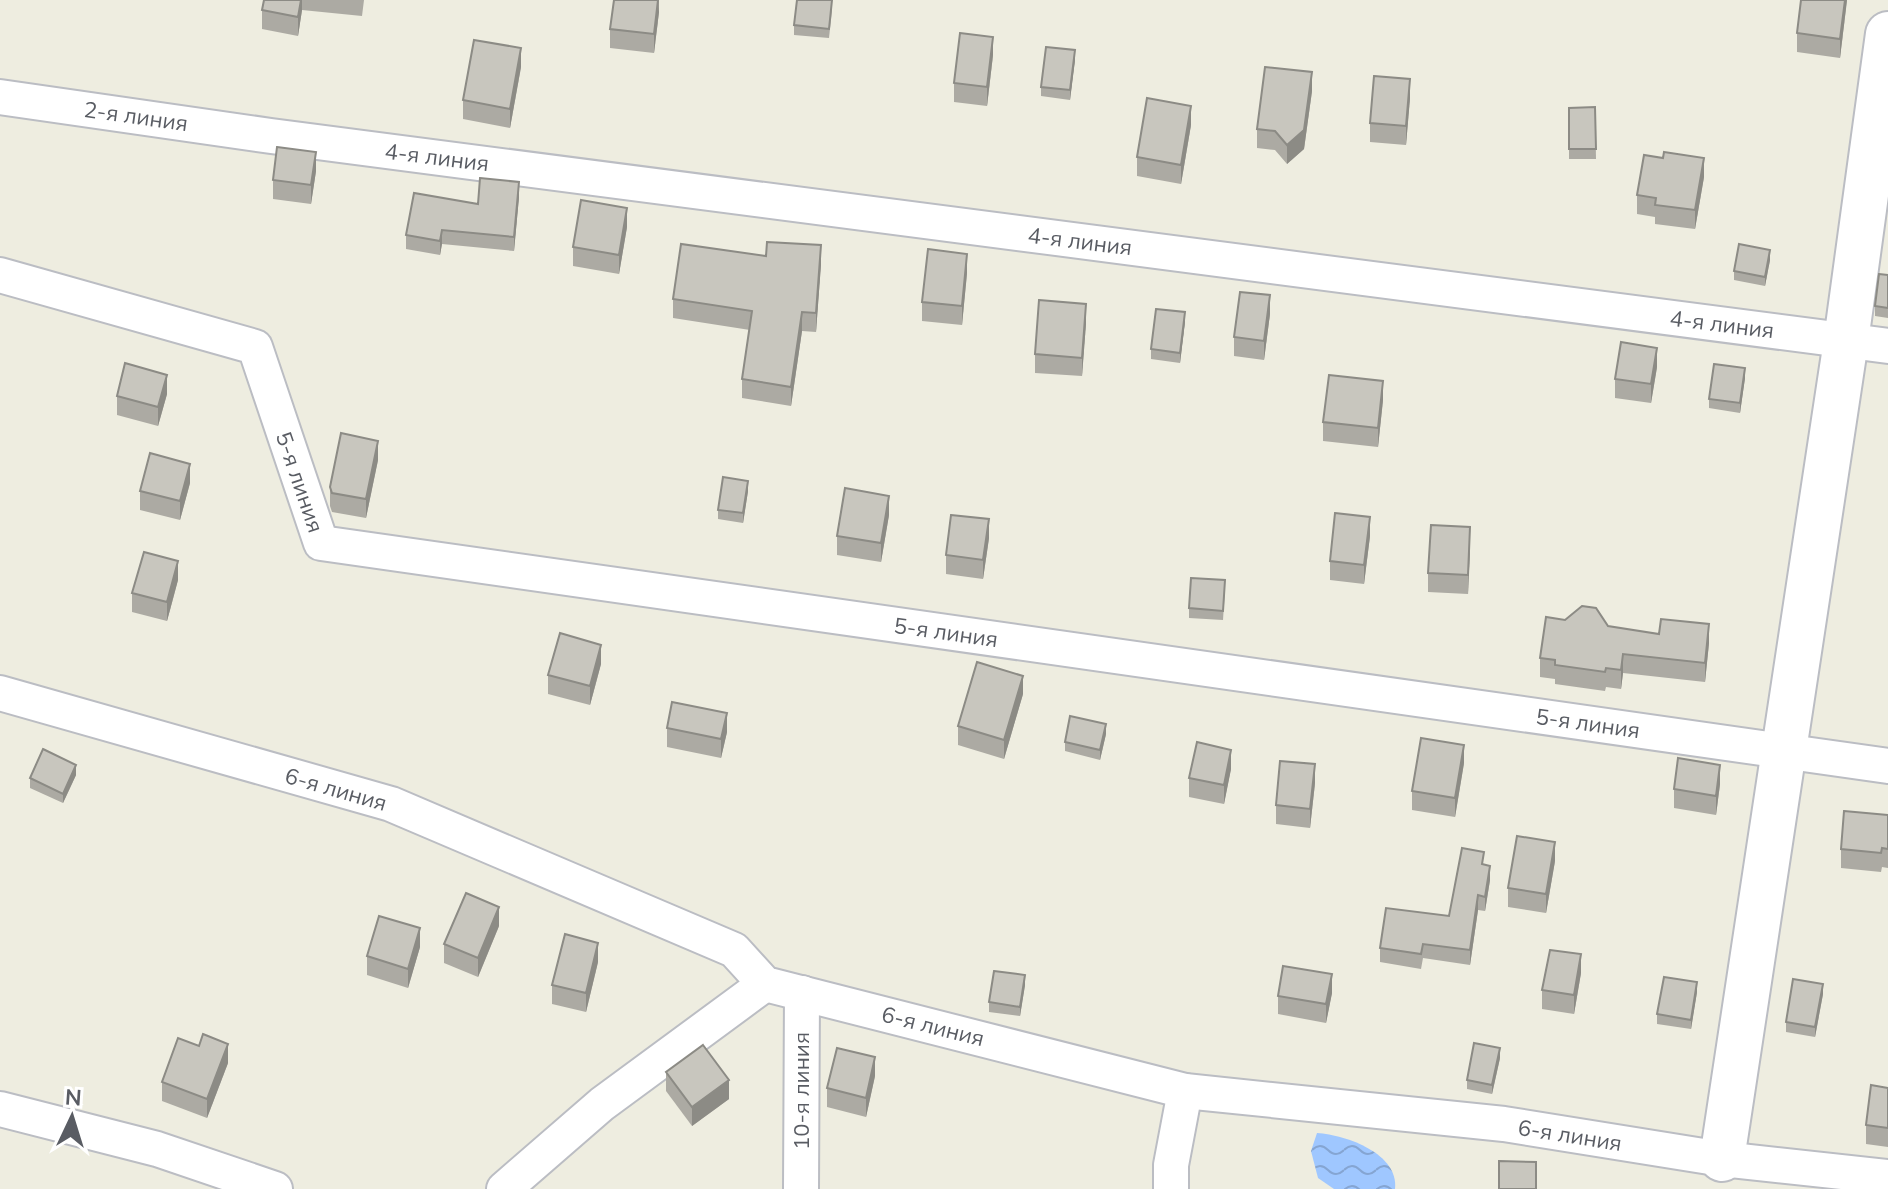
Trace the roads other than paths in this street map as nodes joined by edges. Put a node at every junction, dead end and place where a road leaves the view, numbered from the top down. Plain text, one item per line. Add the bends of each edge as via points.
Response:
1 (1888, 34) edge
2 (0, 97) edge
3 (271, 136) joint
4 (0, 275) edge
5 (1867, 344) edge
6 (14, 697) edge
7 (1784, 751) junction
8 (1888, 766) edge
9 (765, 984) junction
10 (802, 993) junction
11 (1185, 1091) junction
12 (0, 1109) edge
13 (1720, 1174) edge
14 (1888, 1177) edge
15 (275, 1189) edge
16 (504, 1189) edge
17 (801, 1189) edge
18 (1171, 1189) edge

1 - 5 street
2 - 3 street, 2-я линия
3 - 5 street, 4-я линия
4 - 7 street, 5-я линия via 255,347 321,543
5 - 7 street
6 - 9 street, 6-я линия via 391,804 734,950
7 - 8 street, 5-я линия
7 - 13 street
9 - 10 street, 6-я линия
9 - 16 street via 602,1104
10 - 11 street, 6-я линия
10 - 17 street, 10-я линия
11 - 13 street, 6-я линия via 1504,1124
11 - 18 street
12 - 15 street via 157,1149
13 - 14 street, 6-я линия

